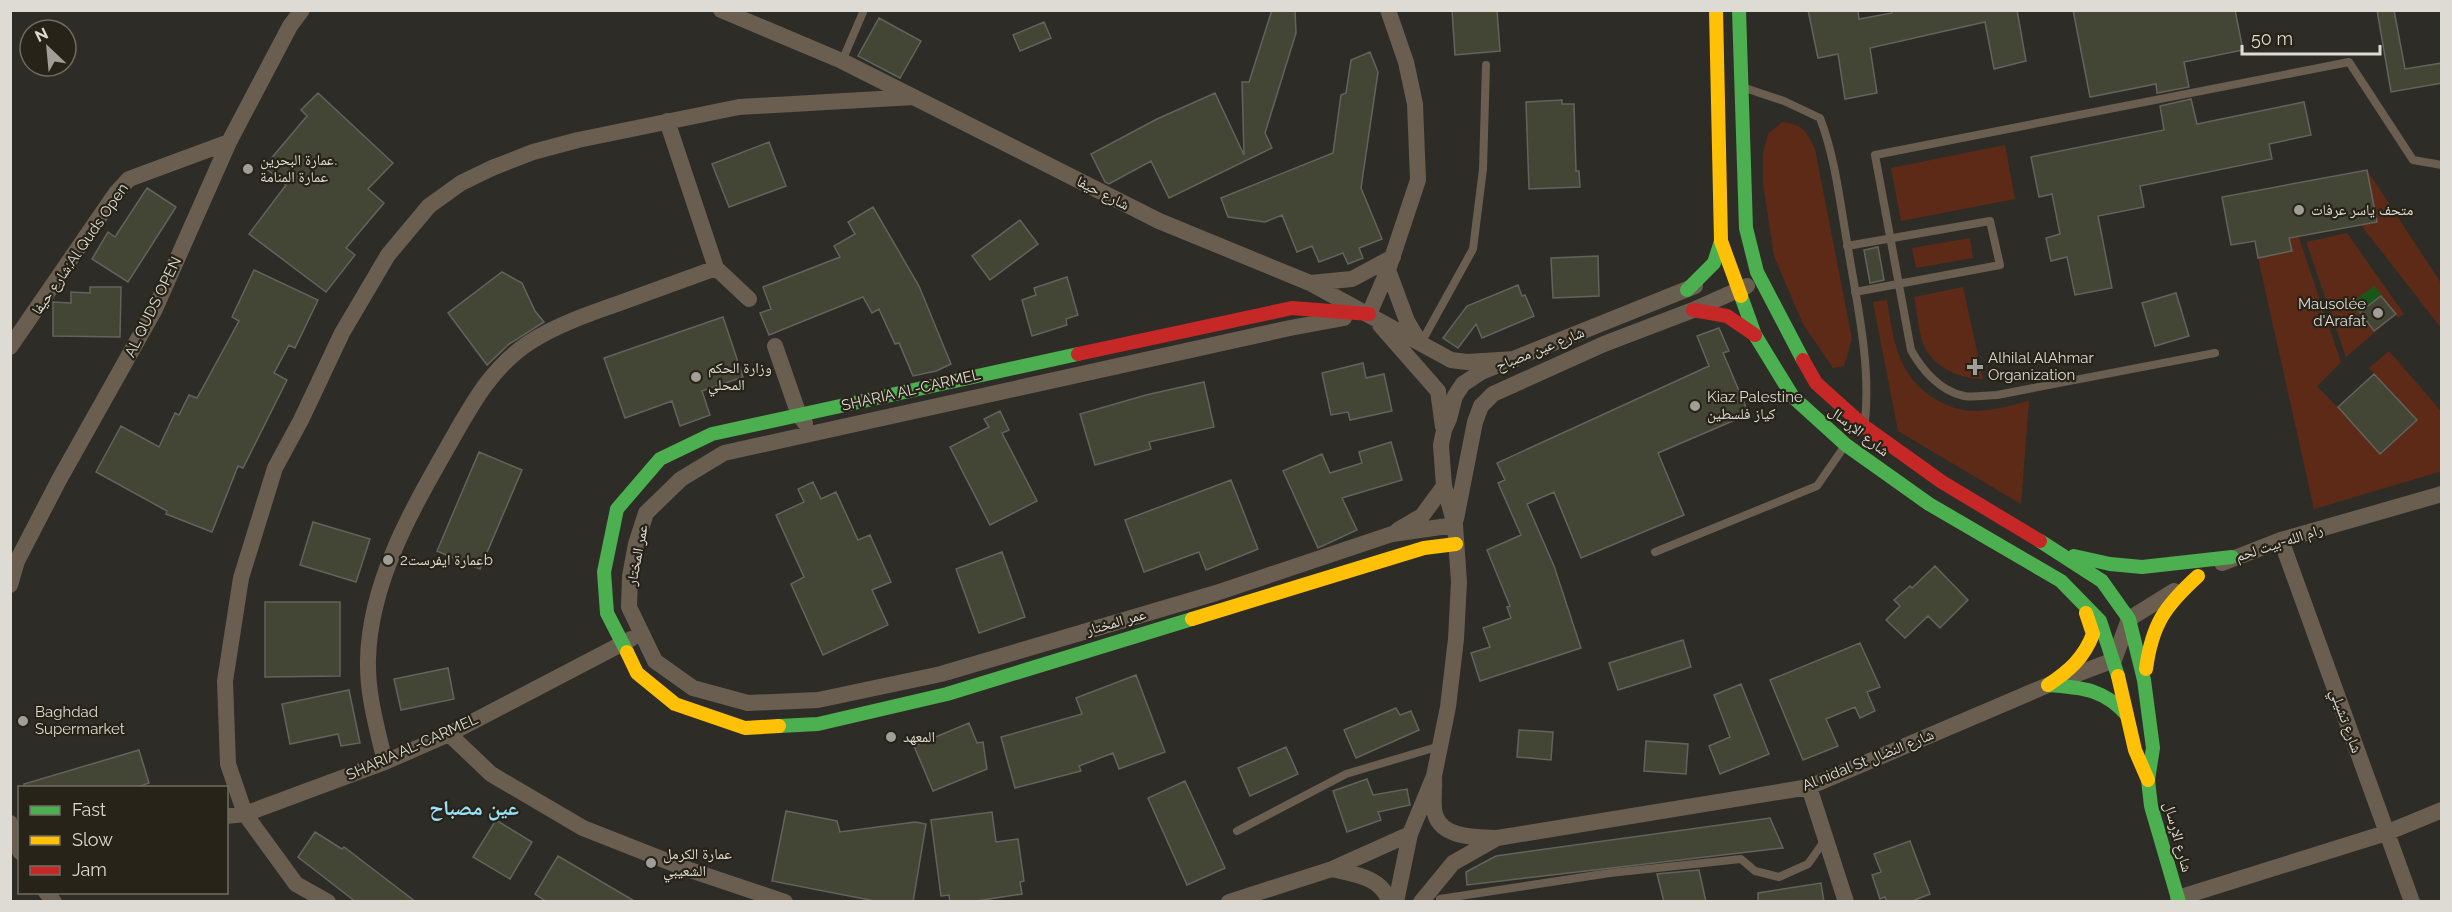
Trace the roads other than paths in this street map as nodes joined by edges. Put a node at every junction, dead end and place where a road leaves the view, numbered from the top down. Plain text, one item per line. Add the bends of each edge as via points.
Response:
1 (302, 10) edge
2 (721, 10) edge
3 (864, 10) edge
4 (1388, 10) edge
5 (1716, 10) edge
6 (1739, 10) edge
7 (843, 61) junction
8 (1486, 65) dead end
9 (1740, 86) junction
10 (914, 97) junction
11 (667, 121) junction
12 (229, 142) junction
13 (2442, 165) edge
14 (1890, 240) junction
15 (1721, 241) junction
16 (1847, 246) junction
17 (1391, 264) junction
18 (716, 268) junction
19 (1730, 271) junction
20 (1758, 272) junction
21 (1287, 274) junction
22 (1310, 283) junction
23 (1898, 284) junction
24 (1687, 290) junction
25 (1738, 291) junction
26 (1855, 292) junction
27 (749, 298) dead end
28 (1292, 308) junction
29 (1693, 310) junction
30 (1370, 314) junction
31 (1755, 335) junction
32 (1420, 344) junction
33 (775, 346) dead end
34 (10, 347) edge
35 (2215, 353) dead end
36 (1515, 359) junction
37 (1438, 391) junction
38 (1492, 394) junction
39 (1455, 396) junction
40 (799, 415) junction
41 (1864, 427) junction
42 (1444, 430) junction
43 (812, 434) junction
44 (1846, 445) junction
45 (1444, 486) junction
46 (2442, 494) edge
47 (1455, 525) junction
48 (1392, 534) junction
49 (2281, 540) junction
50 (1456, 544) junction
51 (1655, 552) dead end
52 (2061, 554) junction
53 (2232, 557) junction
54 (2198, 576) junction
55 (10, 585) edge
56 (2080, 600) junction
57 (2129, 619) junction
58 (642, 633) junction
59 (622, 643) junction
60 (2114, 660) junction
61 (2145, 680) junction
62 (2048, 685) junction
63 (2127, 715) junction
64 (449, 735) junction
65 (1441, 746) junction
66 (385, 762) junction
67 (1434, 776) junction
68 (2148, 780) junction
69 (1809, 787) junction
70 (2442, 810) edge
71 (245, 814) junction
72 (228, 816) edge
73 (10, 823) edge
74 (1237, 831) dead end
75 (2386, 833) junction
76 (1410, 834) junction
77 (1497, 838) junction
78 (1826, 840) junction
79 (18, 847) edge
80 (1332, 869) junction
81 (1440, 899) dead end
82 (2179, 900) edge
83 (328, 902) edge
84 (786, 902) edge
85 (1229, 902) edge
86 (1389, 902) edge
87 (1396, 902) edge
88 (1421, 902) edge
89 (1846, 902) edge
90 (2412, 902) edge

1 - 12 street, AL QUDS OPEN
2 - 7 street, شارع حيفا
3 - 7 lane
4 - 17 street via 1415,104 1418,180
5 - 15 main road, شارع الإرسال
6 - 9 main road, شارع الإرسال
7 - 10 street, شارع حيفا
8 - 32 lane via 1483,169 1473,249
9 - 16 lane via 1820,118 1831,147
9 - 20 main road, شارع الإرسال via 1746,228
10 - 11 street via 739,107
10 - 21 street, شارع حيفا via 1159,221
11 - 18 street
11 - 71 street via 533,152 492,168 461,183 429,206 388,255 342,333 275,468 241,578 225,681 228,764
12 - 34 street, شارع حيفا;Al Quds Open via 129,179
12 - 55 street, AL QUDS OPEN via 155,309 59,480 17,561
13 - 14 lane via 2413,160 2349,62 1875,155
14 - 16 lane
14 - 23 lane
14 - 23 lane via 1990,220 2000,265
15 - 19 main road, شارع الإرسال
15 - 24 main road via 1720,253 1707,274
16 - 26 lane
17 - 22 street via 1352,279
17 - 30 street
17 - 32 street via 1407,321
18 - 27 street
18 - 66 street via 578,318 530,342 483,385 420,496 386,568 375,605 368,659 369,695
19 - 20 street, شارع عين مصباح
19 - 24 street, شارع عين مصباح
19 - 25 main road, شارع الإرسال
20 - 25 street, شارع عين مصباح
20 - 41 main road, شارع الإرسال via 1816,383
21 - 22 street, شارع حيفا
21 - 28 street via 1299,290
22 - 30 street, شارع حيفا
23 - 26 lane
23 - 35 lane via 1911,350 1921,369 1939,384 1964,396 1997,395
24 - 36 street, شارع عين مصباح
25 - 29 street, شارع عين مصباح
25 - 31 main road, شارع الإرسال
26 - 41 lane via 1868,391
28 - 30 main road, SHARIA AL-CARMEL
28 - 40 main road, SHARIA AL-CARMEL
29 - 31 main road via 1708,310 1739,320
29 - 38 street, شارع عين مصباح
30 - 32 street, شارع حيفا
30 - 37 street
30 - 43 street, عمر المختار via 1290,328
31 - 44 main road, شارع الإرسال via 1793,397
32 - 36 street, شارع حيفا via 1451,360
33 - 40 street
36 - 39 street, شارع عين مصباح via 1481,372 1463,384
37 - 39 street
37 - 42 street
38 - 39 street
38 - 47 street, شارع عين مصباح via 1481,406 1475,422
39 - 42 street, شارع عين مصباح
40 - 43 street
40 - 59 main road, SHARIA AL-CARMEL via 712,434 660,459 617,509 604,572 607,613
41 - 52 main road, شارع الإرسال via 1942,482
42 - 45 street, شارع عين مصباح
43 - 58 street, عمر المختار via 724,453 681,479 646,513 636,544 629,597 629,607
44 - 51 lane via 1817,486
44 - 56 main road, شارع الإرسال via 1929,504 2061,581
45 - 47 street, شارع عين مصباح
45 - 48 street via 1422,516
46 - 49 street, رام الله-بيت لحم
47 - 48 street, عمر المختار
47 - 50 street, شارع عين مصباح
48 - 58 street, عمر المختار via 1216,593 941,674 818,700 748,703 693,688 655,661
49 - 53 street, رام الله-بيت لحم
49 - 75 street, شارع تشيلي
50 - 59 main road, SHARIA AL-CARMEL via 1424,548 947,694 818,724 745,728 675,704 637,673
50 - 65 street, شارع عين مصباح via 1456,639
52 - 53 main road via 2142,567
52 - 57 main road, شارع الإرسال via 2102,581
53 - 54 street, رام الله-بيت لحم
54 - 57 street, رام الله-بيت لحم
54 - 61 main road via 2173,599 2154,625
56 - 60 main road, شارع الإرسال via 2100,621
56 - 62 main road via 2092,627 2089,647 2079,663
57 - 60 street
57 - 61 main road, شارع الإرسال
58 - 59 street, SHARIA AL-CARMEL
59 - 64 street, SHARIA AL-CARMEL
60 - 62 street, Al nidal St شارع النضال
60 - 63 main road, شارع الإرسال
61 - 68 main road, شارع الإرسال via 2153,748
62 - 63 main road via 2105,694
62 - 69 street, Al nidal St شارع النضال
63 - 68 main road, شارع الإرسال via 2135,750
64 - 66 street, SHARIA AL-CARMEL
64 - 84 street via 491,774 583,828
65 - 67 street, شارع عين مصباح
65 - 74 lane via 1346,774
66 - 71 street, SHARIA AL-CARMEL
67 - 76 street, شارع عين مصباح
67 - 77 street via 1435,814 1443,826 1458,834
68 - 82 main road, شارع الإرسال via 2151,806
69 - 77 street, Al nidal St شارع النضال
69 - 78 street
70 - 75 street
71 - 72 street, SHARIA AL-CARMEL
71 - 83 street via 296,884
73 - 79 street
75 - 82 street
75 - 90 street, شارع تشيلي
76 - 80 street
76 - 87 street, شارع عين مصباح
77 - 88 street via 1453,863
78 - 81 lane via 1809,864 1779,877 1755,871 1741,859 1610,873
78 - 89 street
80 - 85 street
80 - 86 street via 1370,878 1387,894

